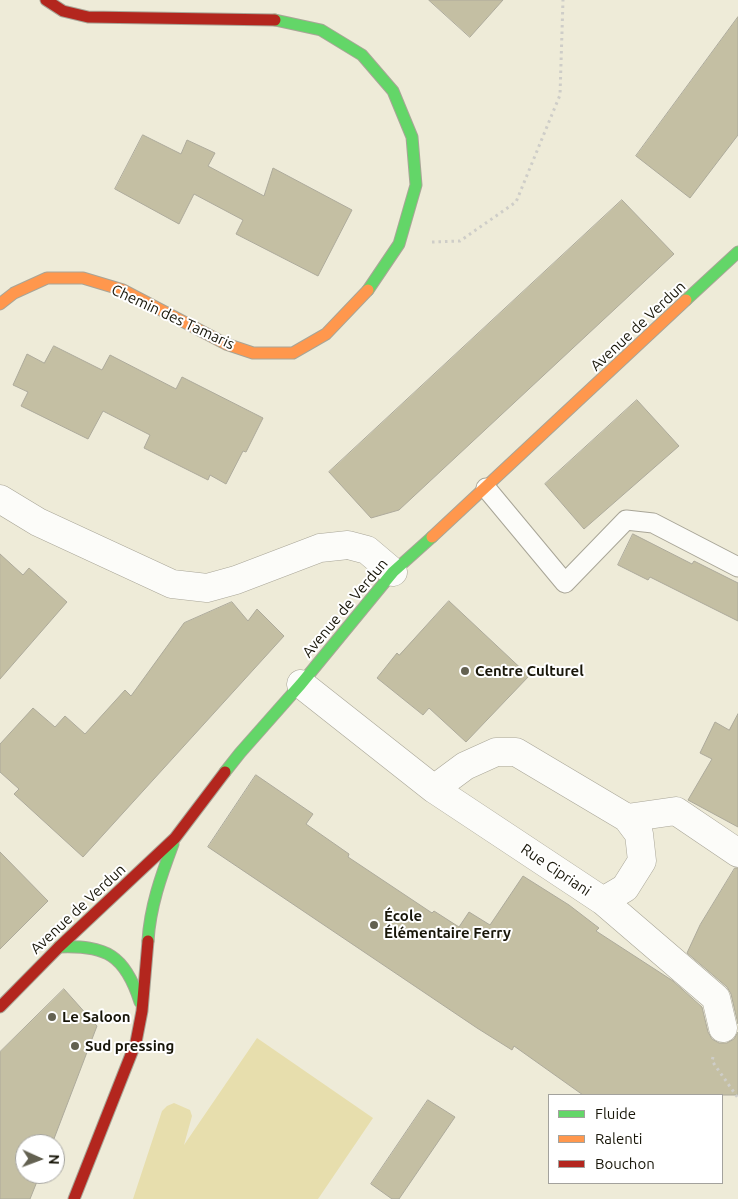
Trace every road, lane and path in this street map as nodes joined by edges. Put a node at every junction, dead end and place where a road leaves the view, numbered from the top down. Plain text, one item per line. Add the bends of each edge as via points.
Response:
1 (46, 0) edge
2 (563, 0) edge
3 (399, 244) junction
4 (738, 252) edge
5 (0, 304) edge
6 (486, 488) junction
7 (0, 499) edge
8 (738, 567) edge
9 (393, 572) junction
10 (301, 684) junction
11 (434, 789) junction
12 (627, 818) junction
13 (175, 838) junction
14 (738, 853) edge
15 (603, 901) junction
16 (59, 947) junction
17 (0, 1007) edge
18 (142, 1011) junction
19 (723, 1028) joint
20 (738, 1098) edge
21 (74, 1199) edge

1 - 3 main road, Chemin des Tamaris via 62,11 88,17 270,19 322,30 362,55 393,91 412,137 416,184
2 - 3 path via 560,95 516,202 460,241
3 - 5 main road, Chemin des Tamaris via 368,290 326,334 294,353 253,353 226,344 123,290 83,278 47,278 14,293
4 - 6 main road, Avenue de Verdun
6 - 8 lane via 565,584 626,520 653,523
6 - 9 main road, Avenue de Verdun
7 - 9 street via 38,522 172,584 207,588 320,548 348,545 367,550
9 - 10 main road, Avenue de Verdun
10 - 11 street, Rue Cipriani
10 - 13 main road, Avenue de Verdun via 240,753
11 - 12 street via 465,766 496,752 516,752
11 - 15 street, Rue Cipriani
12 - 14 street via 676,811
12 - 15 street via 639,834 642,861 625,888
13 - 16 main road, Avenue de Verdun
13 - 18 main road via 158,882 149,924
15 - 19 street, Rue Cipriani via 716,998
16 - 17 main road, Avenue de Verdun
16 - 18 main road via 83,946 105,952 126,968 136,986
18 - 21 main road via 136,1042
19 - 20 path via 712,1061

